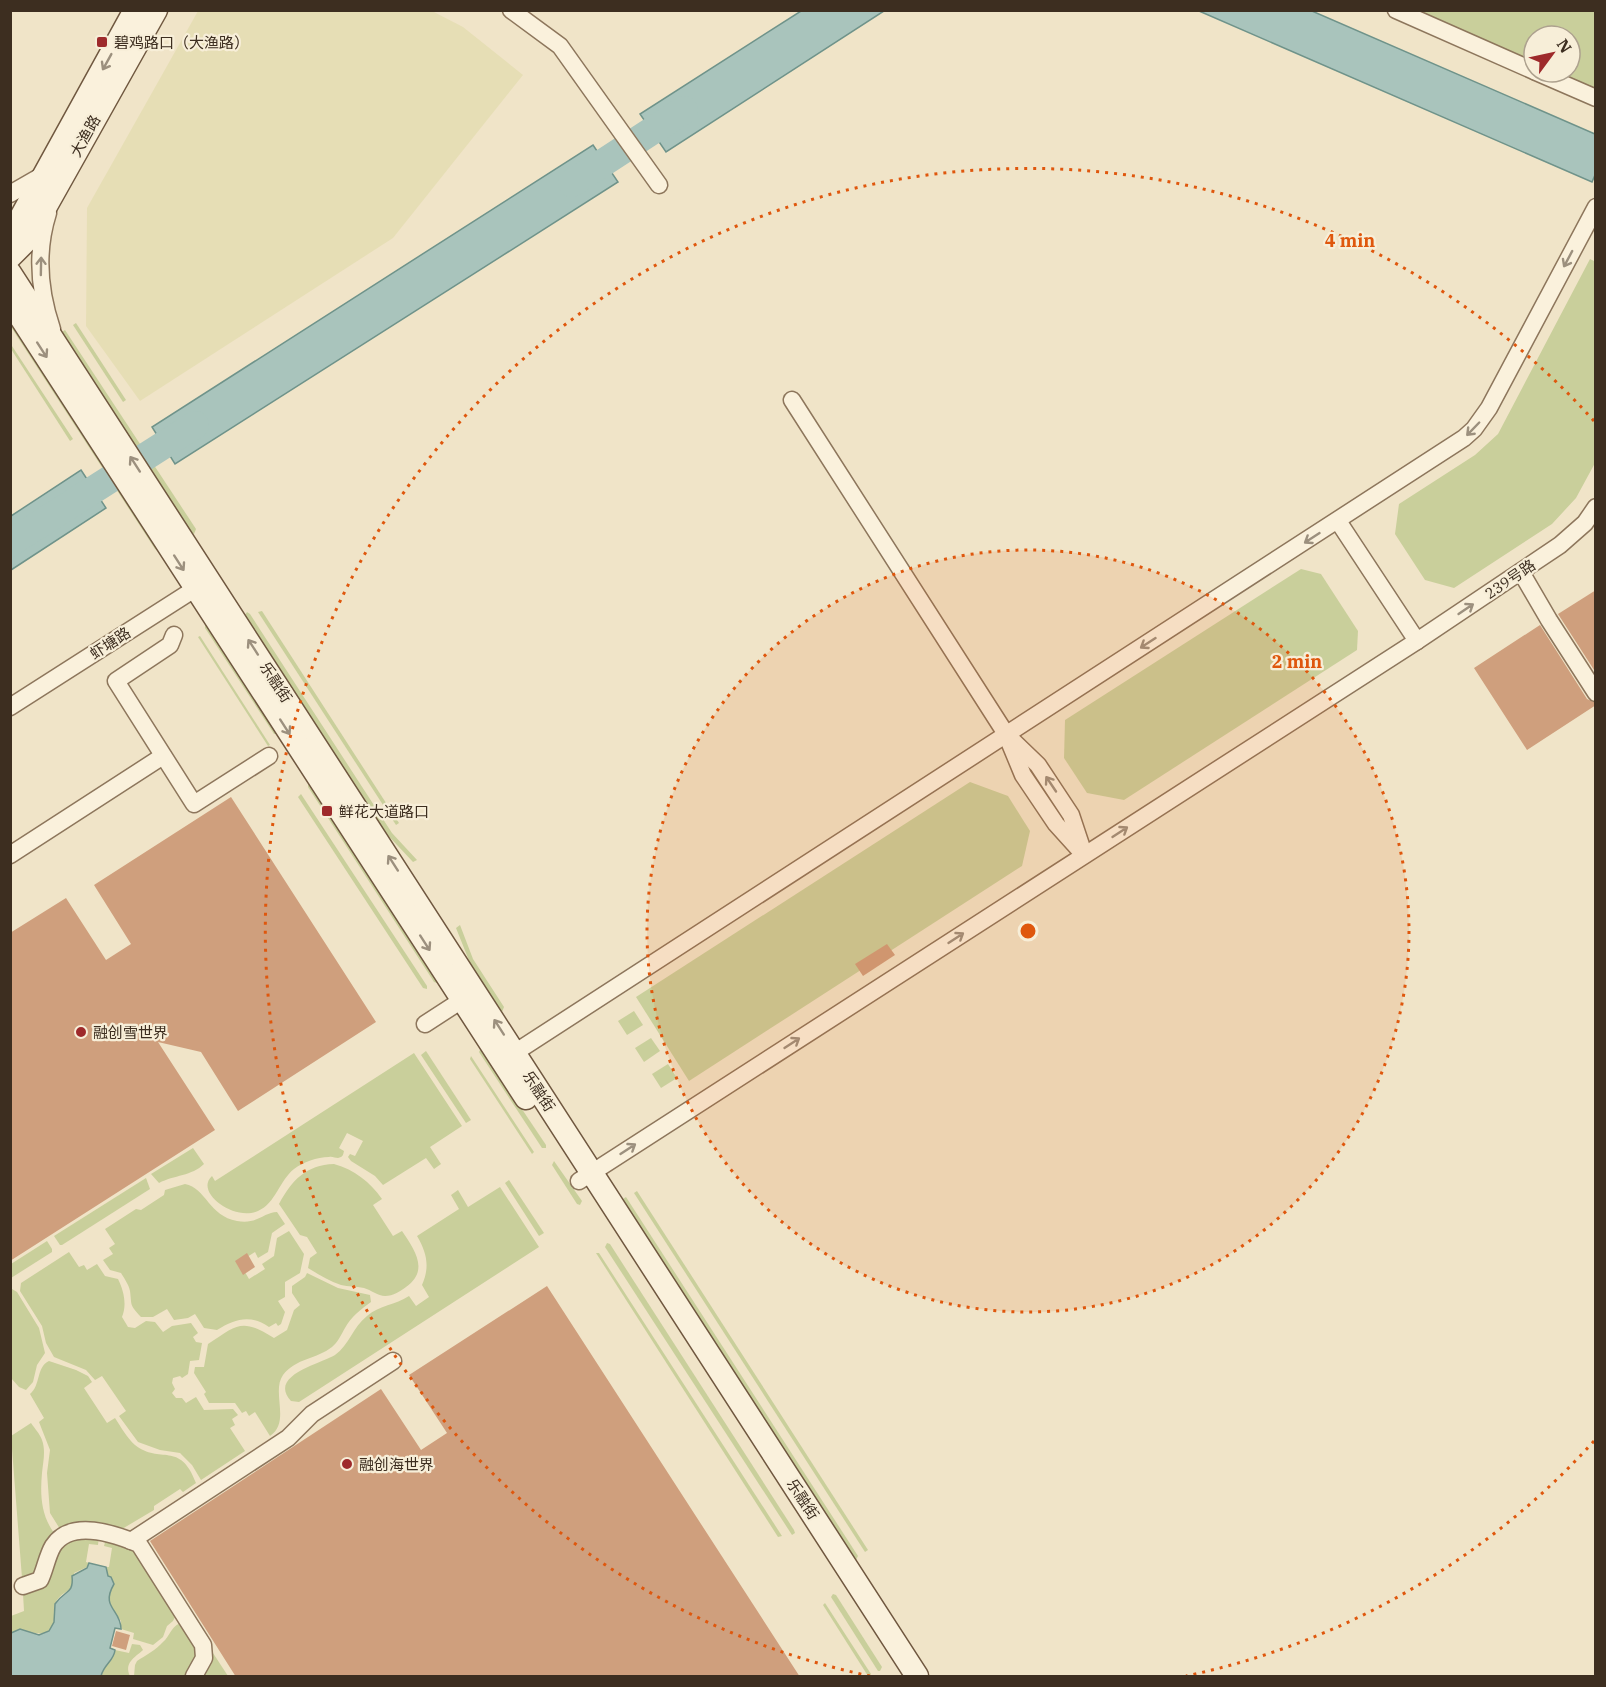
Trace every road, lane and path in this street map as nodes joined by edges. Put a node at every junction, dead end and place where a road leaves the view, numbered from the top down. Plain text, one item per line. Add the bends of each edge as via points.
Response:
1 (135, 10) edge
2 (156, 10) edge
3 (511, 10) edge
4 (1395, 10) edge
5 (1522, 65) edge
6 (1564, 84) edge
7 (1596, 98) edge
8 (50, 183) junction
9 (659, 185) dead end
10 (10, 194) edge
11 (1596, 207) edge
12 (10, 237) edge
13 (10, 257) edge
14 (10, 273) edge
15 (10, 301) edge
16 (57, 344) junction
17 (792, 400) dead end
18 (102, 427) junction
19 (1596, 507) edge
20 (1338, 521) junction
21 (1521, 572) junction
22 (203, 584) junction
23 (174, 634) dead end
24 (1417, 641) junction
25 (1596, 693) edge
26 (10, 707) edge
27 (1006, 734) junction
28 (163, 756) junction
29 (269, 756) dead end
30 (10, 855) edge
31 (1084, 855) junction
32 (462, 1000) junction
33 (425, 1024) dead end
34 (508, 1057) junction
35 (586, 1177) junction
36 (393, 1361) dead end
37 (131, 1541) junction
38 (23, 1586) dead end
39 (194, 1677) edge
40 (899, 1677) edge
41 (917, 1677) edge

1 -> 8 street, 大渔路
2 - 8 street, 大渔路
3 - 9 street via 560,46
4 - 5 street
6 - 7 street
8 - 10 street
8 - 12 street, 大渔路
8 - 13 street, 大渔路 via 27,240
16 -> 8 street via 41,278
11 -> 20 street via 1489,408 1474,429 1453,447
14 - 16 street
15 -> 18 street
16 - 18 street
17 - 27 street
18 - 22 street, 乐融街
19 - 21 street, 239号路 via 1574,535
20 - 24 street
20 -> 27 street
24 -> 21 street, 239号路
21 - 25 street
22 - 26 street, 虾塘路
22 -> 32 street, 乐融街
34 -> 22 street, 乐融街
23 - 28 street via 170,645 116,681
31 -> 24 street, 239号路
27 - 31 street via 1038,765 1071,815
27 - 34 street
28 - 29 street via 194,804
28 - 30 street
35 -> 31 street, 239号路
32 - 33 street
32 - 34 street, 乐融街
34 - 35 street, 乐融街
35 - 40 street, 乐融街
35 - 41 street, 乐融街
36 - 37 street via 312,1414 288,1438
37 - 38 street via 83,1529 70,1532 52,1548 40,1581
37 - 39 street via 139,1544 203,1645 204,1658

